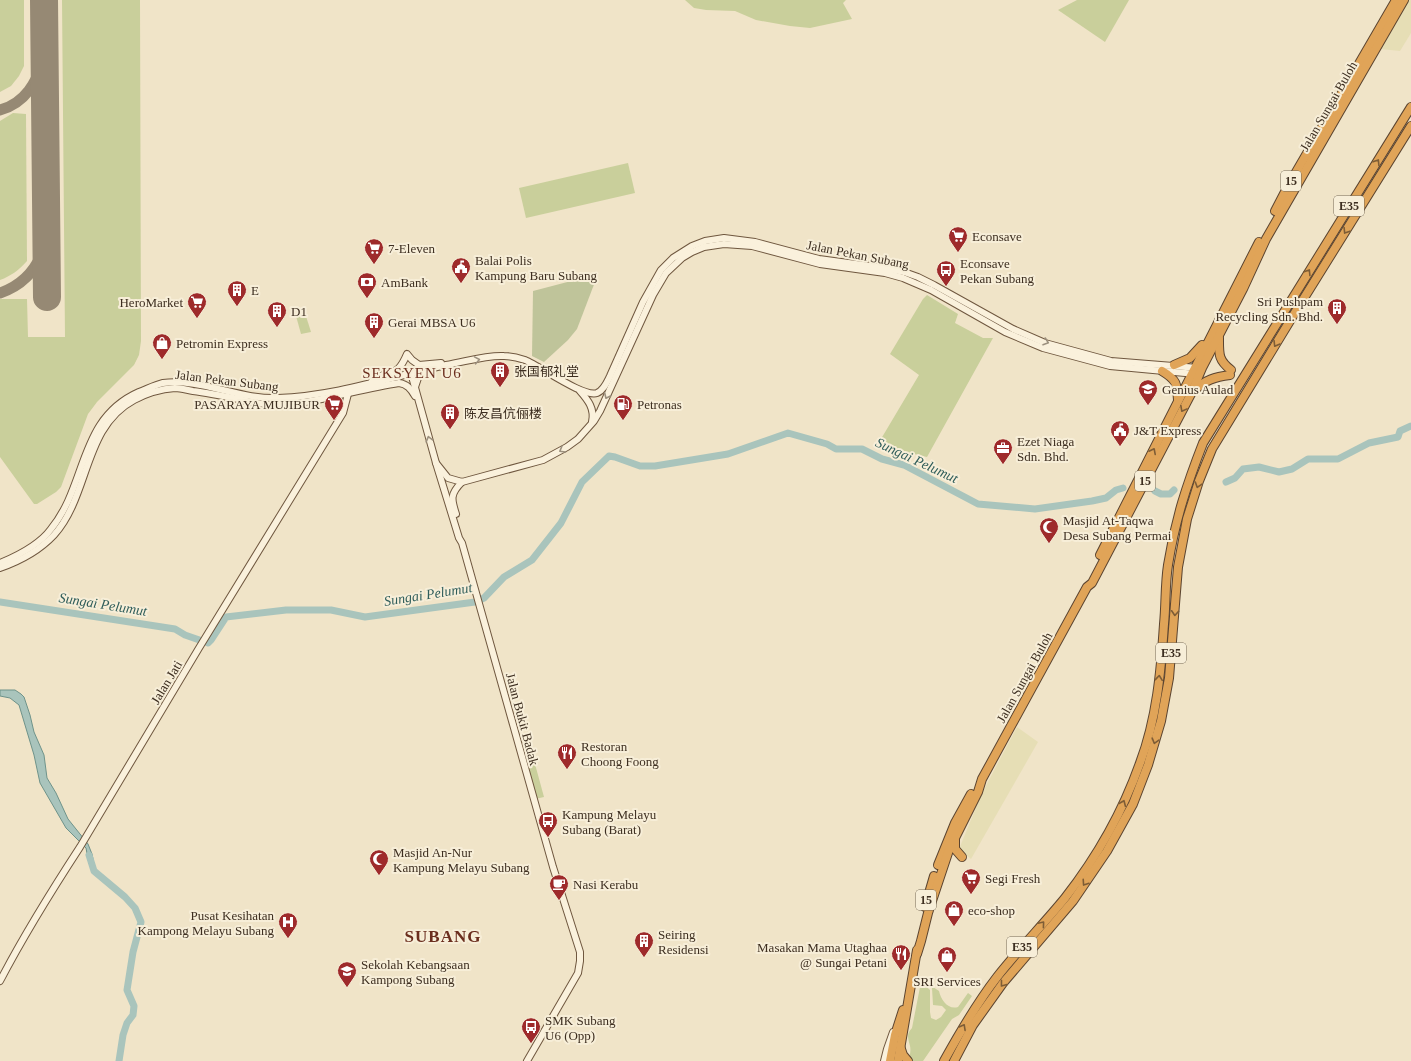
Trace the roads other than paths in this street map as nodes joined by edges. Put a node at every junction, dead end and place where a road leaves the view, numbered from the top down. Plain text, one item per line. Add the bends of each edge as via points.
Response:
1 (1396, 0) edge
2 (1404, 0) edge
3 (1411, 107) edge
4 (1411, 126) edge
5 (1220, 336) junction
6 (1208, 341) junction
7 (448, 365) junction
8 (1174, 365) junction
9 (425, 370) junction
10 (1162, 371) junction
11 (1197, 371) junction
12 (411, 373) junction
13 (369, 383) junction
14 (415, 387) junction
15 (579, 390) junction
16 (348, 394) junction
17 (1191, 394) junction
18 (339, 396) junction
19 (1178, 401) junction
20 (420, 404) junction
21 (345, 407) junction
22 (591, 425) junction
23 (436, 464) junction
24 (462, 482) junction
25 (462, 543) junction
26 (0, 563) edge
27 (0, 568) edge
28 (1087, 586) junction
29 (982, 779) junction
30 (956, 835) junction
31 (943, 867) junction
32 (917, 954) junction
33 (913, 974) junction
34 (0, 981) edge
35 (902, 1011) junction
36 (900, 1046) junction
37 (897, 1060) edge
38 (527, 1061) edge
39 (884, 1061) edge
40 (908, 1061) edge
41 (944, 1061) edge
42 (954, 1061) edge

1 - 6 highway, Jalan Sungai Buloh / 15 via 1288,186
2 - 5 highway, Jalan Sungai Buloh / 15 via 1266,238
41 -> 3 highway, E35 via 966,1021 997,977 1065,897 1093,858 1118,815 1141,762 1155,715 1168,567 1176,522 1203,442
4 -> 42 highway, E35 via 1212,449 1187,519 1178,567 1169,678 1161,721 1133,804 1107,851 1073,901 1003,983 973,1025
5 - 11 highway, Jalan Sungai Buloh / 15
5 - 17 highway via 1220,356 1230,373 1202,383
6 - 8 highway via 1190,358
6 - 11 highway, Jalan Sungai Buloh / 15
7 - 9 main road, Jalan Pekan Subang
7 - 13 main road via 419,365 407,354 398,370 381,375
7 -> 15 main road, Jalan Pekan Subang via 504,356 516,358 536,365
8 - 11 main road, Jalan Pekan Subang
15 -> 8 main road, Jalan Pekan Subang via 595,394 604,386 643,302 661,270 682,251 705,241 724,238 755,242 819,259 904,272 934,285 1013,329 1046,343 1111,360
9 - 12 main road, Jalan Pekan Subang
9 - 14 main road
10 - 11 main road, Jalan Pekan Subang
10 - 19 highway via 1175,380
10 -> 22 main road, Jalan Pekan Subang via 1110,366 1043,348 1005,332 931,290 903,278 820,264 752,246 724,244 692,252 666,273
11 - 17 highway, Jalan Sungai Buloh / 15
11 - 19 highway, Jalan Sungai Buloh / 15
12 - 13 main road, Jalan Pekan Subang
12 - 14 main road, Jalan Bukit Badak
13 - 26 main road, Jalan Pekan Subang via 333,391 261,398 197,385 162,383 132,395 116,406 102,422 93,437 71,496 50,531 31,547
14 - 20 main road, Jalan Bukit Badak
15 - 22 main road, Jalan Pekan Subang via 590,404 593,416
16 - 18 main road, Jalan Pekan Subang
16 - 20 main road, Jalan Pekan Subang via 404,384
16 - 21 main road, Jalan Jati
17 -> 28 highway, Jalan Sungai Buloh / 15 via 1092,582
18 - 21 main road
18 - 27 main road, Jalan Pekan Subang via 276,405 177,388 152,392 134,400 118,410 97,439 76,496 54,535 33,553
28 -> 19 highway, Jalan Sungai Buloh / 15
23 -> 20 main road, Jalan Bukit Badak
21 - 34 main road, Jalan Jati
22 -> 24 main road, Jalan Pekan Subang via 578,439 543,460
23 - 24 main road via 448,478
23 - 25 main road, Jalan Bukit Badak
24 - 25 main road via 454,491 452,499 463,538
25 - 38 main road, Jalan Bukit Badak via 518,747 580,952 578,973
28 - 29 highway, Jalan Sungai Buloh / 15
29 - 30 highway, Jalan Sungai Buloh / 15
29 - 32 highway, Jalan Sungai Buloh / 15 via 973,790 944,847 926,900 917,940
30 - 31 highway, Jalan Sungai Buloh / 15
30 - 31 highway via 954,845 962,857 952,858
31 - 32 highway, Jalan Sungai Buloh / 15
32 - 33 highway, Jalan Sungai Buloh / 15
33 - 35 highway, Jalan Sungai Buloh / 15
33 - 36 highway, Jalan Sungai Buloh / 15
35 - 37 highway, Jalan Sungai Buloh / 15 via 895,1035
35 - 39 main road
36 - 37 highway, Jalan Sungai Buloh / 15
36 - 40 highway

